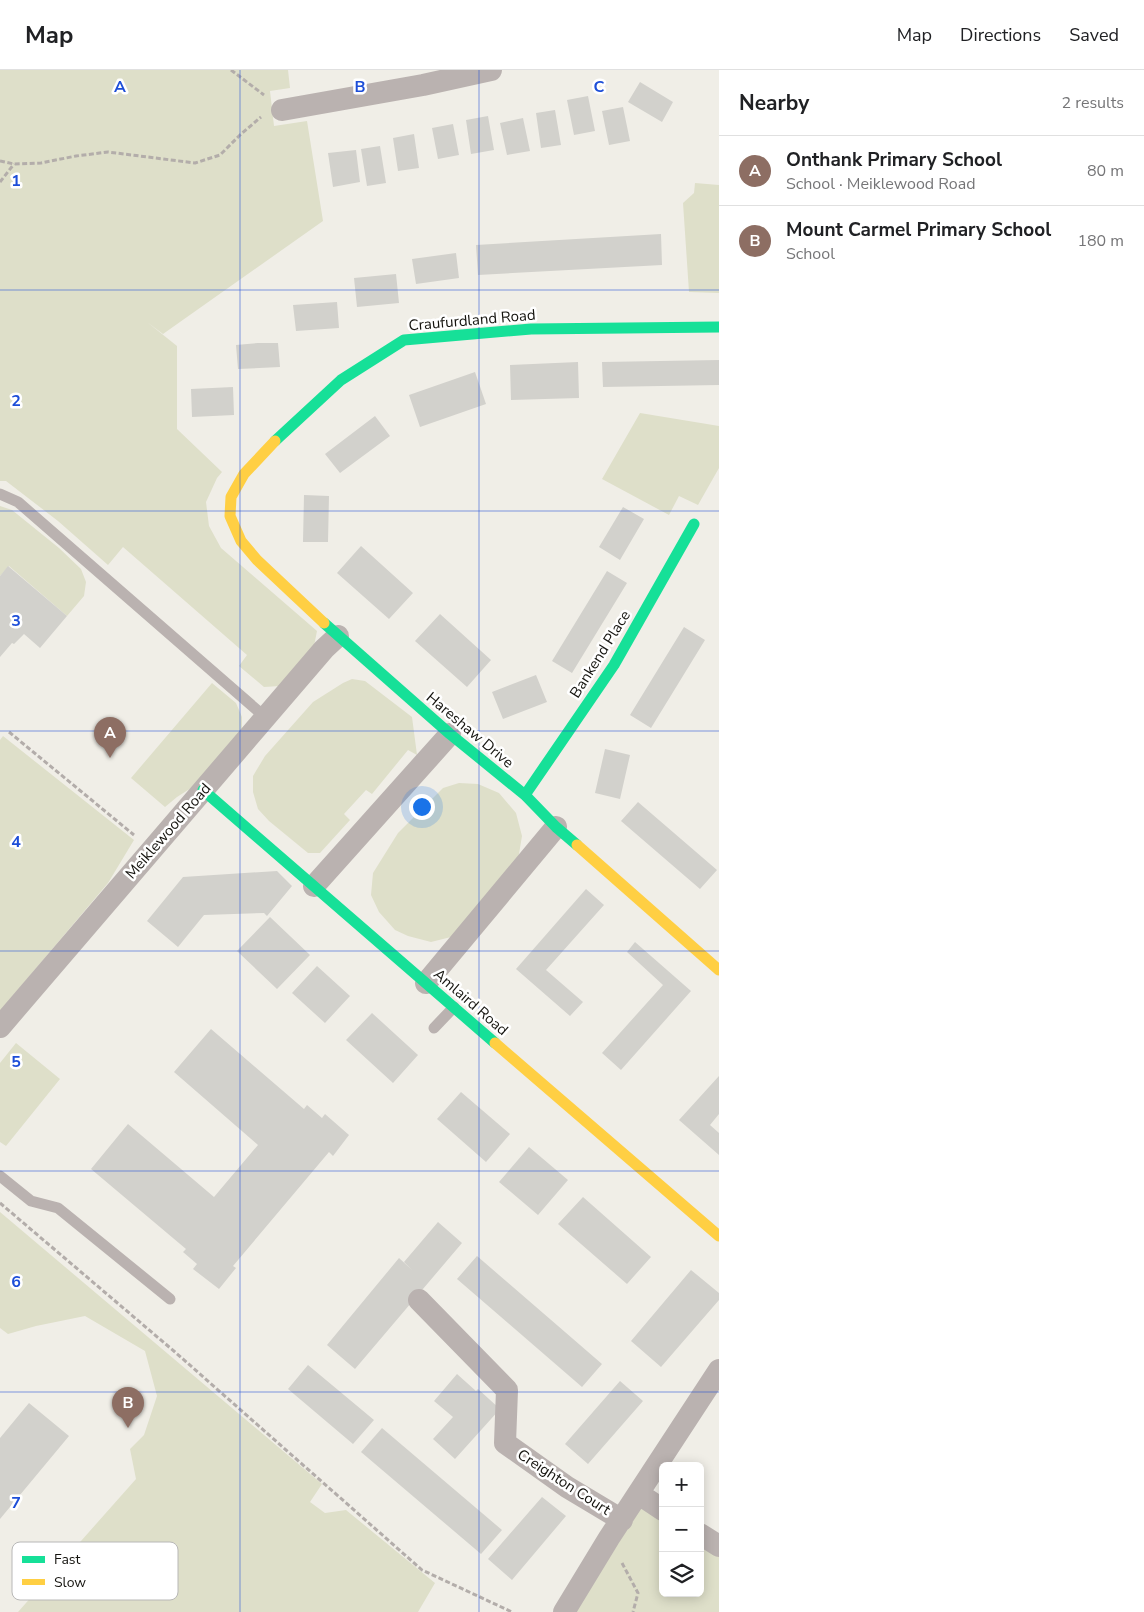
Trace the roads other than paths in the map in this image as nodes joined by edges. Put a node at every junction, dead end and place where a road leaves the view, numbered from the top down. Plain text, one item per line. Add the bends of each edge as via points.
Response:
1 (491, 70) edge
2 (282, 110) road end
3 (719, 327) edge
4 (0, 494) edge
5 (231, 497) joint
6 (694, 524) dead end
7 (338, 636) junction
8 (265, 718) junction
9 (450, 734) junction
10 (203, 790) junction
11 (525, 796) junction
12 (556, 827) junction
13 (314, 886) junction
14 (719, 970) edge
15 (426, 983) junction
16 (454, 1007) junction
17 (0, 1027) edge
18 (434, 1028) dead end
19 (0, 1176) edge
20 (719, 1236) edge
21 (170, 1299) dead end
22 (419, 1300) dead end
23 (719, 1370) edge
24 (639, 1494) junction
25 (659, 1507) edge
26 (616, 1529) junction
27 (704, 1537) edge
28 (719, 1546) edge
29 (564, 1612) edge

1 - 2 street
3 - 5 street, Craufurdland Road via 531,328 404,340 341,380 284,431 244,474
4 - 8 lane via 18,502
5 - 7 street, Hareshaw Drive via 230,516 241,541
6 - 11 street, Bankend Place via 614,665
7 - 8 street, Meiklewood Road
7 - 9 street, Hareshaw Drive
8 - 10 street, Meiklewood Road
9 - 11 street, Hareshaw Drive
9 - 13 street
10 - 13 street, Amlaird Road
10 - 17 street, Meiklewood Road
11 - 12 street, Hareshaw Drive
12 - 14 street, Hareshaw Drive
12 - 15 street
13 - 15 street, Amlaird Road
15 - 16 street, Amlaird Road
16 - 18 lane
16 - 20 street, Amlaird Road
19 - 21 lane via 30,1201 58,1208
22 - 26 street, Creighton Court via 507,1390 505,1443 567,1487
23 - 24 street
24 - 25 street
24 - 26 street
26 - 29 street
27 - 28 street

